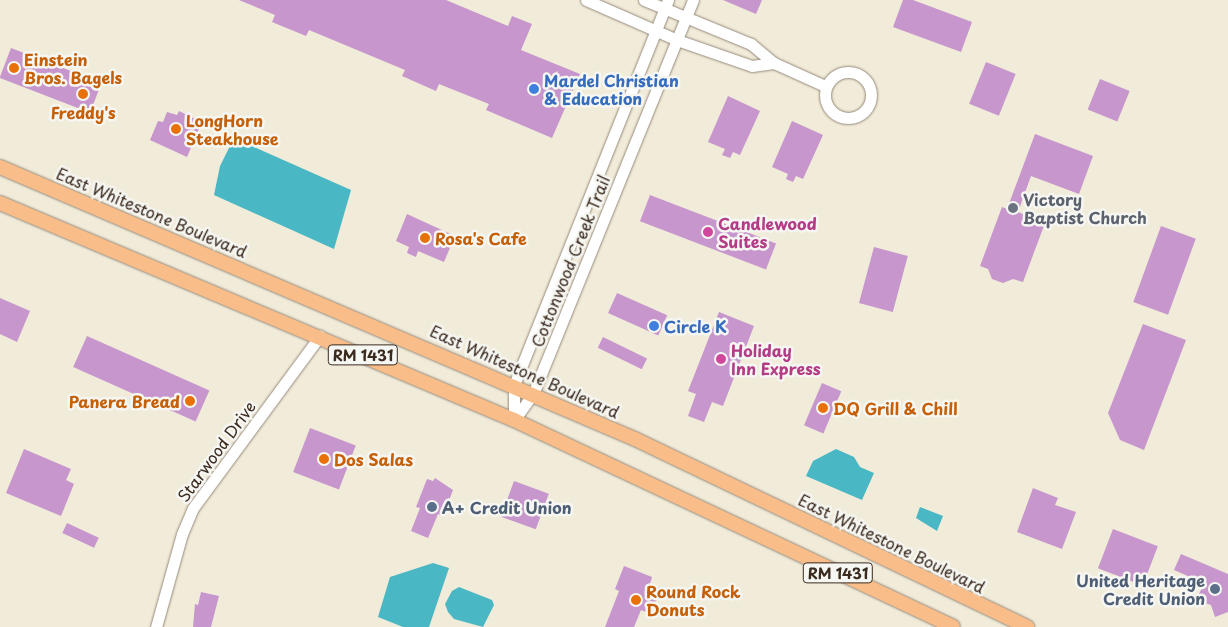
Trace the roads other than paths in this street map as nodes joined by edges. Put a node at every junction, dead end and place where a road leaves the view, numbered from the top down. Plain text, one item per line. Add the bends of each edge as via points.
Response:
1 (586, 0) edge
2 (644, 0) edge
3 (693, 0) edge
4 (667, 4) edge
5 (686, 17) junction
6 (657, 31) junction
7 (677, 40) junction
8 (774, 63) junction
9 (826, 86) junction
10 (0, 167) edge
11 (0, 203) edge
12 (320, 336) junction
13 (514, 385) junction
14 (533, 394) junction
15 (514, 420) junction
16 (156, 627) edge
17 (953, 627) edge
18 (1027, 627) edge

1 - 6 street
2 - 4 street
3 - 5 street, Cottonwood Creek Trail
4 - 5 street
4 - 6 street, Cottonwood Creek Trail
5 - 7 street, Cottonwood Creek Trail
5 - 8 street via 751,44
6 - 7 street
6 - 13 street, Cottonwood Creek Trail
7 - 8 street via 752,66
7 - 14 street, Cottonwood Creek Trail
8 - 9 street
9 - 9 street via 827,107 838,116 852,118 868,107 870,87 856,73 835,75
10 - 13 main road, East Whitestone Boulevard / RM 1431
11 - 12 main road, RM 1431
12 - 15 main road, RM 1431
12 - 16 street, Starwood Drive via 193,508
13 - 14 main road, East Whitestone Boulevard / RM 1431
13 - 15 street, Cottonwood Creek Trail
14 - 15 street, Cottonwood Creek Trail
14 - 18 main road, East Whitestone Boulevard / RM 1431 via 644,443
15 - 17 main road, RM 1431

